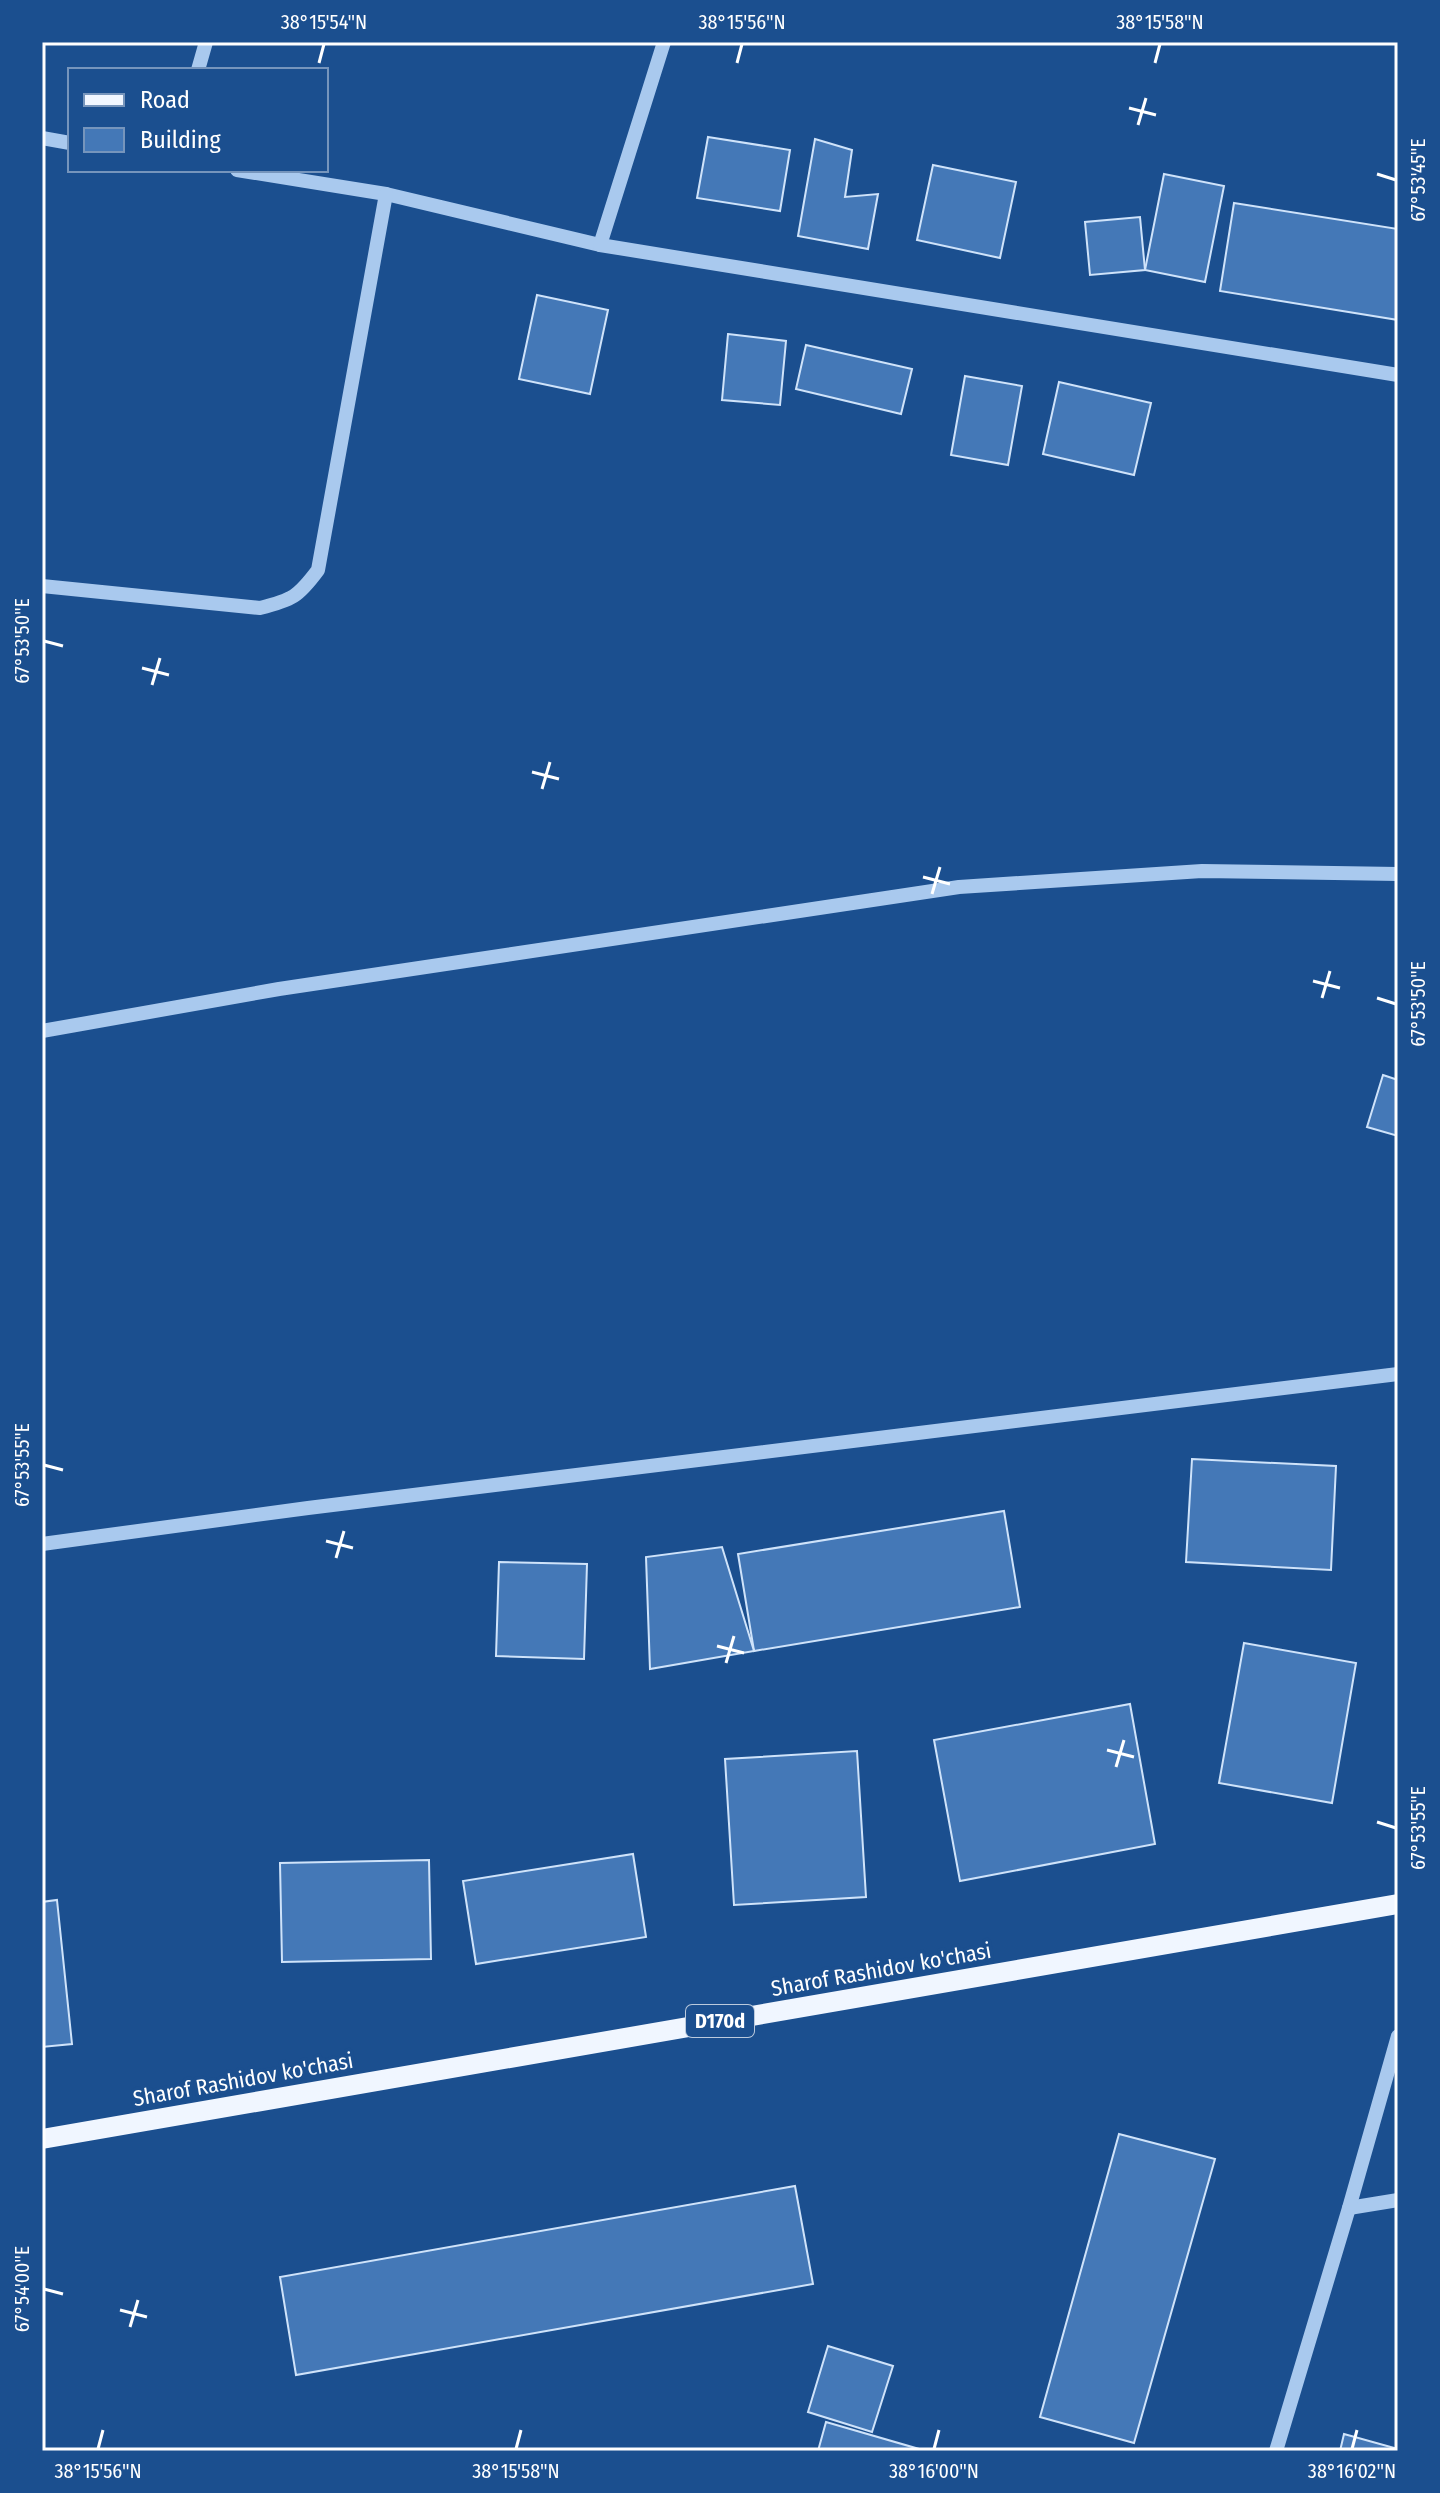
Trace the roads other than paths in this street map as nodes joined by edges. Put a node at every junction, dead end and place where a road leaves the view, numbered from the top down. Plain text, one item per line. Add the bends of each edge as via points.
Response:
1 (206, 42) edge
2 (664, 42) edge
3 (199, 68) edge
4 (42, 138) edge
5 (68, 143) edge
6 (249, 172) edge
7 (386, 194) junction
8 (600, 245) junction
9 (1398, 375) edge
10 (42, 586) edge
11 (1398, 874) edge
12 (42, 1031) edge
13 (1398, 1374) edge
14 (42, 1544) edge
15 (1398, 1904) edge
16 (1398, 2036) edge
17 (42, 2139) edge
18 (1398, 2200) edge
19 (1349, 2208) junction
20 (1276, 2451) edge

1 - 3 street
2 - 8 street
4 - 5 street
6 - 7 street
7 - 8 street
7 - 10 street via 318,570 302,592 260,608
8 - 9 street
11 - 12 street via 1202,871 959,887 279,989
13 - 14 street
15 - 17 main road, Sharof Rashidov ko'chasi / D170d
16 - 19 street
18 - 19 street
19 - 20 street

